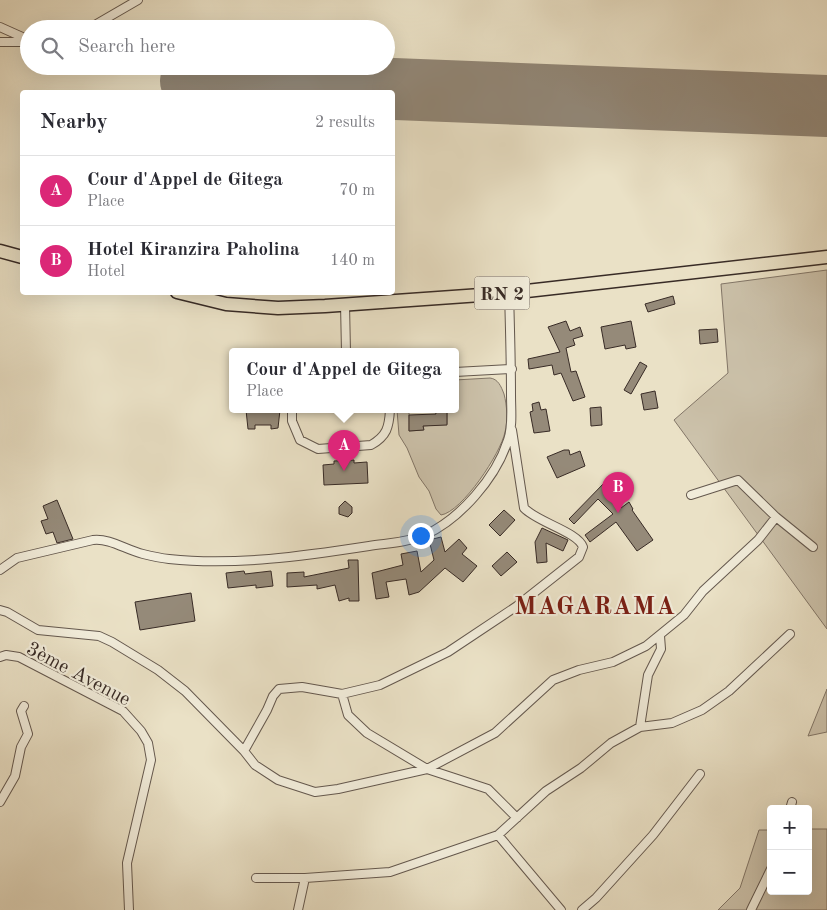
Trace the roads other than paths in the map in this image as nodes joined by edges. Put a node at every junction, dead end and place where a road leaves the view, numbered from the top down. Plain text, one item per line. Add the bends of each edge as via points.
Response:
1 (138, 0) edge
2 (104, 20) edge
3 (0, 27) edge
4 (20, 37) edge
5 (20, 41) edge
6 (0, 42) edge
7 (0, 251) edge
8 (20, 256) edge
9 (827, 257) edge
10 (509, 293) junction
11 (189, 295) edge
12 (345, 304) junction
13 (346, 348) edge
14 (512, 369) junction
15 (459, 372) edge
16 (292, 413) edge
17 (390, 413) edge
18 (512, 428) junction
19 (691, 495) dead end
20 (776, 518) junction
21 (813, 547) dead end
22 (0, 570) edge
23 (0, 610) edge
24 (790, 634) dead end
25 (660, 636) junction
26 (0, 657) edge
27 (342, 694) junction
28 (24, 706) dead end
29 (640, 727) junction
30 (244, 751) junction
31 (427, 769) junction
32 (700, 774) dead end
33 (0, 802) edge
34 (517, 818) junction
35 (498, 835) junction
36 (767, 877) edge
37 (256, 878) dead end
38 (305, 878) junction
39 (130, 910) edge
40 (298, 910) edge
41 (561, 910) edge
42 (582, 910) edge
43 (751, 910) edge

1 - 2 street
3 - 4 street
5 - 6 street
7 - 8 main road
9 - 10 main road, RN 2
10 - 12 main road, RN 2
10 - 14 street
11 - 12 main road, RN 2 via 226,304 278,308
12 - 13 street
14 - 15 street
14 - 18 street
16 - 17 street via 300,440 318,449 371,445 389,428
18 - 22 street via 505,448 482,486 452,518 411,540 326,554 246,560 169,559 99,539 17,558
18 - 27 street via 524,508 537,519 578,539 582,552 534,594 448,652 380,685
19 - 20 street via 738,480
20 - 21 street
20 - 25 street via 758,540
23 - 30 street via 38,630 93,635 112,642 185,691
24 - 29 street via 729,691 702,710 672,723
25 - 29 street via 661,649 648,674
25 - 31 street via 624,658 553,680 496,733
26 - 39 street, 3ème Avenue via 19,657 123,711 148,743 151,760 127,863
27 - 30 street via 302,687 279,689
27 - 31 street via 348,715 367,733
28 - 33 street via 21,711 28,734 21,747 15,776
29 - 34 street via 611,743 558,782
30 - 31 street via 254,765 278,780 315,792
31 - 34 street via 488,789
32 - 42 street via 653,835
34 - 35 street
35 - 38 street via 390,872
35 - 41 street
36 - 43 street
37 - 38 street
38 - 40 street

